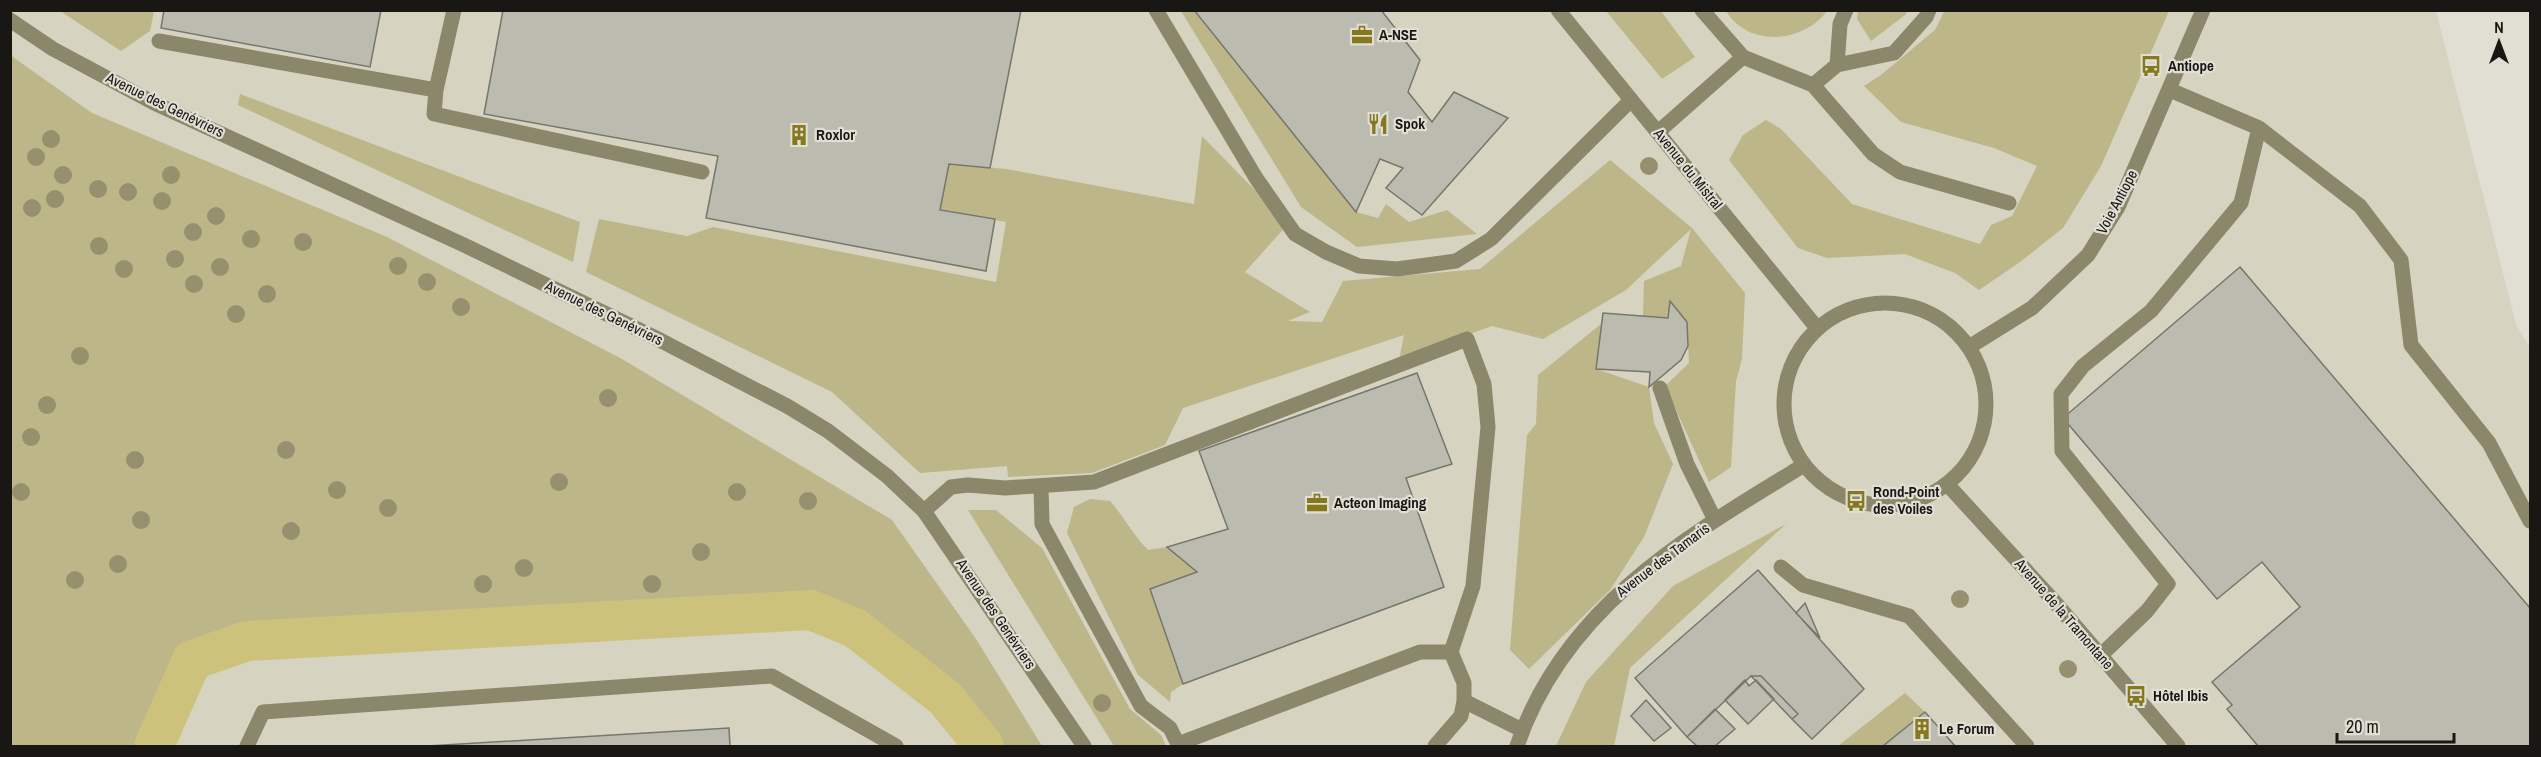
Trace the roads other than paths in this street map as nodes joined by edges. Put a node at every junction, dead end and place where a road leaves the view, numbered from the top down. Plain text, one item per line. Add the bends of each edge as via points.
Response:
1 (454, 10) edge
2 (1156, 10) edge
3 (1558, 10) edge
4 (1702, 10) edge
5 (1846, 10) edge
6 (1929, 10) edge
7 (2203, 10) edge
8 (10, 20) edge
9 (159, 41) dead end
10 (1743, 57) junction
11 (1837, 65) junction
12 (1813, 85) junction
13 (436, 90) junction
14 (2170, 90) junction
15 (1631, 100) junction
16 (2259, 128) junction
17 (1658, 132) junction
18 (702, 172) dead end
19 (2009, 203) dead end
20 (1817, 328) junction
21 (1969, 346) junction
22 (1660, 388) dead end
23 (1804, 465) junction
24 (1947, 484) junction
25 (1041, 486) junction
26 (924, 511) junction
27 (1715, 520) junction
28 (2530, 521) edge
29 (1780, 567) dead end
30 (1451, 652) junction
31 (2100, 656) junction
32 (1464, 701) junction
33 (1522, 730) junction
34 (2171, 744) edge
35 (1178, 745) edge
36 (247, 747) edge
37 (896, 747) edge
38 (1084, 747) edge
39 (1435, 747) edge
40 (1517, 747) edge
41 (2027, 747) edge

1 - 13 street
2 - 15 street via 1256,178 1295,234 1359,266 1397,269 1455,261 1491,239
3 - 15 street, Avenue du Mistral
4 - 10 street
5 - 11 street via 1840,24
6 - 11 street via 1894,52
7 - 14 street, Voie Antiope
8 - 26 street, Avenue des Genévriers via 53,49 154,103 464,245 787,406 828,431 887,476
9 - 13 street
10 - 12 street
10 - 17 street
11 - 12 street
12 - 19 street via 1873,154 1900,172
13 - 18 street via 434,114
14 - 16 street
14 - 21 street, Voie Antiope via 2118,207 2088,255 2032,308
15 - 17 street, Avenue du Mistral
16 - 28 street via 2360,206 2402,260 2412,345 2489,443
16 - 31 street via 2241,203 2151,311 2083,366 2061,394 2062,451 2168,584 2147,611
17 - 20 street, Avenue du Mistral
20 - 21 street via 1841,312 1869,303 1898,303 1925,311 1950,326
20 - 23 street via 1801,346 1789,369 1783,394 1784,419 1791,443
21 - 24 street via 1981,369 1987,394 1986,420 1965,466
22 - 27 street via 1687,464
23 - 24 street via 1827,488 1856,501 1888,505 1919,500
23 - 27 street, Avenue des Tamaris
24 - 31 street, Avenue de la Tramontane
25 - 26 street via 951,487
25 - 30 street via 1094,482 1467,339 1484,384 1488,427 1473,586
25 - 35 street via 1042,524 1047,534 1140,706 1170,728
26 - 38 street, Avenue des Genévriers
27 - 33 street, Avenue des Tamaris via 1618,592 1583,630 1551,676
29 - 41 street via 1803,585 1909,616
30 - 32 street via 1464,683
30 - 35 street via 1420,652
31 - 34 street, Avenue de la Tramontane
32 - 33 street
32 - 39 street via 1461,716
33 - 40 street, Avenue des Tamaris
36 - 37 street via 263,712 772,676

